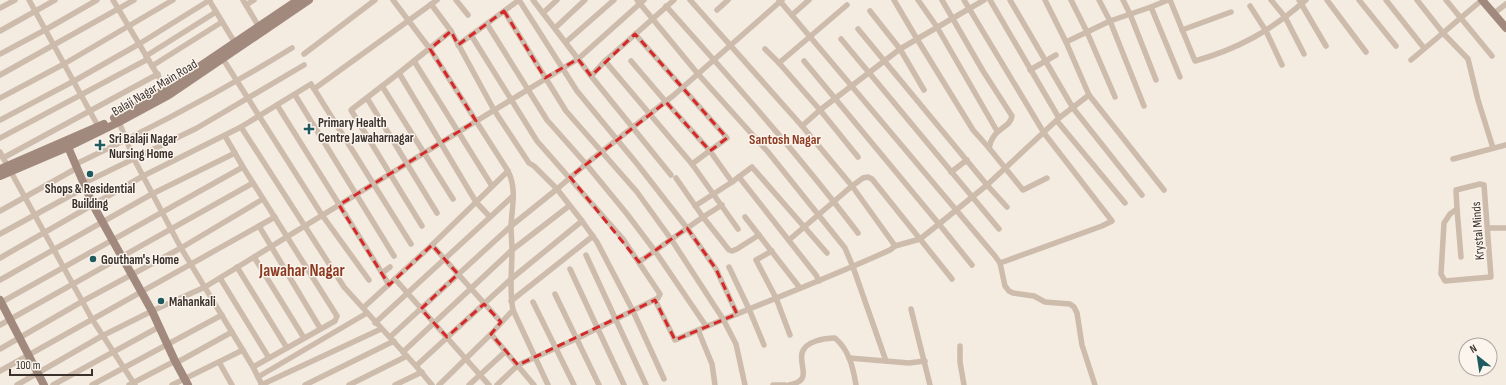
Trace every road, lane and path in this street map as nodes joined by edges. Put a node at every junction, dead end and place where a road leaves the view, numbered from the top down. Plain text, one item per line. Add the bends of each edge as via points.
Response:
1 (14, 0) edge
2 (29, 0) edge
3 (55, 0) edge
4 (97, 0) edge
5 (113, 0) edge
6 (134, 0) edge
7 (173, 0) edge
8 (209, 0) edge
9 (254, 0) edge
10 (298, 0) edge
11 (309, 0) edge
12 (375, 0) edge
13 (393, 0) edge
14 (437, 0) edge
15 (456, 0) edge
16 (519, 0) edge
17 (533, 0) edge
18 (557, 0) edge
19 (585, 0) edge
20 (614, 0) edge
21 (674, 0) edge
22 (690, 0) edge
23 (728, 0) edge
24 (781, 0) edge
25 (809, 0) edge
26 (894, 0) edge
27 (918, 0) edge
28 (942, 0) edge
29 (964, 0) edge
30 (984, 0) edge
31 (990, 0) edge
32 (1010, 0) edge
33 (1045, 0) edge
34 (1071, 0) edge
35 (1099, 0) edge
36 (1123, 0) edge
37 (1169, 0) edge
38 (1271, 0) edge
39 (1327, 0) edge
40 (1359, 0) edge
41 (1386, 0) edge
42 (1417, 0) edge
43 (1446, 0) edge
44 (1482, 0) edge
45 (641, 1) edge
46 (1302, 1) edge
47 (244, 2) edge
48 (431, 4) junction
49 (1506, 4) edge
50 (847, 5) dead end
51 (666, 6) junction
52 (1250, 6) dead end
53 (1151, 7) junction
54 (0, 8) edge
55 (118, 9) junction
56 (969, 9) junction
57 (717, 10) dead end
58 (35, 11) junction
59 (504, 11) junction
60 (870, 11) dead end
61 (216, 12) junction
62 (1231, 12) dead end
63 (543, 13) junction
64 (1130, 14) junction
65 (1493, 14) junction
66 (468, 15) dead end
67 (792, 15) junction
68 (1285, 17) junction
69 (953, 18) junction
70 (652, 19) junction
71 (1461, 19) junction
72 (409, 20) junction
73 (1110, 21) junction
74 (222, 22) junction
75 (486, 24) junction
76 (128, 26) junction
77 (259, 27) junction
78 (555, 28) junction
79 (937, 28) junction
80 (1506, 28) edge
81 (858, 29) dead end
82 (46, 30) junction
83 (1182, 30) junction
84 (0, 31) edge
85 (1266, 31) junction
86 (451, 32) junction
87 (1087, 32) junction
88 (1443, 33) junction
89 (635, 34) junction
90 (471, 35) junction
91 (811, 37) junction
92 (841, 39) dead end
93 (917, 39) junction
94 (566, 42) junction
95 (1066, 42) junction
96 (235, 43) junction
97 (139, 44) junction
98 (54, 45) junction
99 (458, 45) junction
100 (730, 46) junction
101 (1326, 46) dead end
102 (1396, 46) dead end
103 (292, 48) dead end
104 (1424, 48) junction
105 (430, 49) junction
106 (765, 49) dead end
107 (900, 49) junction
108 (1366, 52) dead end
109 (0, 54) edge
110 (304, 54) dead end
111 (1304, 54) dead end
112 (1056, 55) dead end
113 (1492, 56) dead end
114 (147, 57) junction
115 (223, 59) junction
116 (578, 59) junction
117 (714, 60) junction
118 (885, 60) junction
119 (1411, 60) dead end
120 (414, 61) junction
121 (605, 61) junction
122 (631, 61) dead end
123 (804, 61) dead end
124 (1046, 61) junction
125 (778, 63) junction
126 (64, 64) junction
127 (304, 65) dead end
128 (1282, 65) dead end
129 (152, 66) junction
130 (562, 68) junction
131 (1030, 70) junction
132 (400, 73) junction
133 (869, 73) junction
134 (158, 74) junction
135 (698, 74) junction
136 (0, 75) edge
137 (591, 76) junction
138 (1180, 77) dead end
139 (545, 78) junction
140 (1156, 80) dead end
141 (74, 81) junction
142 (238, 81) junction
143 (382, 86) junction
144 (852, 86) junction
145 (683, 87) junction
146 (314, 89) junction
147 (528, 89) junction
148 (924, 90) dead end
149 (168, 92) junction
150 (81, 95) junction
151 (294, 95) junction
152 (1089, 95) junction
153 (1115, 97) dead end
154 (0, 98) edge
155 (248, 98) junction
156 (367, 98) junction
157 (836, 98) junction
158 (510, 100) junction
159 (666, 102) junction
160 (278, 105) junction
161 (1144, 106) dead end
162 (1073, 108) junction
163 (494, 110) junction
164 (820, 110) junction
165 (90, 112) junction
166 (650, 114) junction
167 (259, 116) junction
168 (0, 120) edge
169 (1058, 120) junction
170 (476, 121) junction
171 (119, 122) junction
172 (98, 126) junction
173 (802, 126) junction
174 (241, 127) junction
175 (632, 128) junction
176 (997, 131) junction
177 (458, 132) junction
178 (1044, 133) junction
179 (225, 136) junction
180 (0, 138) edge
181 (126, 140) junction
182 (616, 140) junction
183 (441, 142) junction
184 (1506, 145) edge
185 (68, 147) junction
186 (989, 148) junction
187 (1493, 148) junction
188 (710, 150) junction
189 (0, 152) edge
190 (602, 152) junction
191 (235, 153) junction
192 (424, 153) junction
193 (858, 157) dead end
194 (3, 158) junction
195 (134, 159) junction
196 (1453, 159) dead end
197 (967, 160) junction
198 (406, 164) junction
199 (586, 164) junction
200 (692, 164) junction
201 (243, 167) junction
202 (77, 168) junction
203 (1005, 168) junction
204 (6, 169) edge
205 (508, 171) junction
206 (951, 172) junction
207 (390, 174) junction
208 (0, 176) edge
209 (143, 176) junction
210 (570, 177) junction
211 (739, 177) junction
212 (1047, 178) dead end
213 (732, 182) junction
214 (253, 183) junction
215 (373, 184) junction
216 (85, 185) junction
217 (987, 185) junction
218 (492, 186) junction
219 (852, 186) junction
220 (557, 189) junction
221 (1164, 190) dead end
222 (714, 193) junction
223 (152, 194) junction
224 (356, 194) junction
225 (1142, 195) dead end
226 (514, 196) junction
227 (972, 197) junction
228 (24, 198) junction
229 (263, 199) junction
230 (453, 199) dead end
231 (834, 201) junction
232 (476, 202) junction
233 (1125, 203) dead end
234 (93, 205) junction
235 (339, 205) junction
236 (722, 205) junction
237 (569, 206) junction
238 (695, 206) junction
239 (1007, 207) dead end
240 (1457, 210) junction
241 (0, 211) edge
242 (956, 211) junction
243 (162, 212) junction
244 (437, 212) dead end
245 (34, 215) junction
246 (322, 215) junction
247 (817, 215) junction
248 (275, 217) junction
249 (490, 217) junction
250 (703, 217) junction
251 (745, 217) dead end
252 (582, 221) junction
253 (102, 222) junction
254 (939, 224) junction
255 (259, 226) junction
256 (305, 226) junction
257 (422, 226) dead end
258 (511, 226) junction
259 (804, 226) junction
260 (687, 228) junction
261 (1488, 228) junction
262 (1506, 228) edge
263 (171, 229) junction
264 (738, 229) dead end
265 (999, 229) dead end
266 (44, 233) junction
267 (858, 233) dead end
268 (0, 234) edge
269 (759, 234) junction
270 (593, 236) junction
271 (287, 237) junction
272 (671, 239) junction
273 (920, 239) junction
274 (112, 240) junction
275 (789, 240) junction
276 (411, 244) dead end
277 (432, 245) junction
278 (895, 246) junction
279 (271, 247) junction
280 (181, 248) junction
281 (54, 250) junction
282 (512, 250) junction
283 (655, 251) junction
284 (772, 251) junction
285 (827, 253) dead end
286 (586, 255) dead end
287 (394, 256) dead end
288 (122, 257) junction
289 (254, 257) junction
290 (1461, 257) dead end
291 (0, 258) edge
292 (444, 259) junction
293 (639, 262) junction
294 (1000, 264) junction
295 (190, 265) junction
296 (972, 265) dead end
297 (64, 267) junction
298 (237, 267) junction
299 (390, 267) dead end
300 (729, 267) dead end
301 (853, 267) junction
302 (570, 269) dead end
303 (382, 273) junction
304 (132, 274) junction
305 (458, 274) junction
306 (220, 278) junction
307 (511, 279) junction
308 (952, 279) dead end
309 (0, 280) edge
310 (369, 280) dead end
311 (395, 280) junction
312 (819, 281) junction
313 (74, 284) junction
314 (389, 285) junction
315 (205, 287) junction
316 (800, 288) junction
317 (471, 290) junction
318 (141, 292) junction
319 (408, 293) junction
320 (555, 294) dead end
321 (776, 298) junction
322 (511, 300) junction
323 (655, 300) junction
324 (0, 301) edge
325 (83, 301) junction
326 (533, 302) dead end
327 (484, 304) junction
328 (363, 308) junction
329 (421, 309) junction
330 (749, 309) junction
331 (911, 309) dead end
332 (513, 310) junction
333 (152, 311) junction
334 (633, 311) junction
335 (367, 313) junction
336 (737, 314) junction
337 (222, 315) junction
338 (92, 319) junction
339 (723, 319) junction
340 (10, 320) junction
341 (616, 320) junction
342 (501, 322) junction
343 (375, 323) junction
344 (434, 324) junction
345 (0, 325) edge
346 (706, 326) junction
347 (159, 327) junction
348 (320, 328) junction
349 (381, 328) junction
350 (598, 329) junction
351 (698, 330) junction
352 (232, 332) junction
353 (491, 334) junction
354 (790, 335) dead end
355 (102, 336) junction
356 (446, 337) junction
357 (19, 338) junction
358 (304, 338) junction
359 (392, 339) junction
360 (576, 339) junction
361 (168, 344) junction
362 (764, 345) dead end
363 (960, 346) dead end
364 (287, 348) junction
365 (0, 349) edge
366 (556, 349) junction
367 (243, 350) junction
368 (506, 351) junction
369 (113, 352) junction
370 (405, 354) junction
371 (28, 355) junction
372 (269, 358) junction
373 (466, 358) junction
374 (535, 358) junction
375 (849, 358) junction
376 (886, 361) junction
377 (925, 361) junction
378 (176, 362) junction
379 (219, 362) junction
380 (518, 365) junction
381 (416, 366) junction
382 (253, 367) junction
383 (123, 368) junction
384 (0, 371) edge
385 (422, 372) junction
386 (38, 373) junction
387 (480, 375) junction
388 (258, 377) junction
389 (664, 380) dead end
390 (186, 382) edge
391 (132, 384) edge
392 (532, 384) edge
393 (17, 385) edge
394 (44, 385) edge
395 (53, 385) edge
396 (92, 385) edge
397 (172, 385) edge
398 (232, 385) edge
399 (262, 385) edge
400 (305, 385) edge
401 (348, 385) edge
402 (395, 385) edge
403 (432, 385) edge
404 (439, 385) edge
405 (469, 385) edge
406 (488, 385) edge
407 (497, 385) edge
408 (548, 385) edge
409 (574, 385) edge
410 (599, 385) edge
411 (624, 385) edge
412 (646, 385) edge
413 (715, 385) edge
414 (745, 385) edge
415 (773, 385) edge
416 (785, 385) edge
417 (789, 385) edge
418 (856, 385) edge
419 (930, 385) edge
420 (964, 385) edge
421 (1095, 385) edge

1 - 54 street
2 - 58 street
3 - 58 street
4 - 82 street
5 - 55 street
6 - 55 street
7 - 76 street
8 - 61 street
8 - 97 street
9 - 47 street
10 - 77 street
11 - 115 street, Balaji Nagar Main Road
12 - 110 street
13 - 72 street
14 - 48 street
15 - 66 street
16 - 59 street
16 - 130 street
17 - 63 street
18 - 63 street
19 - 78 street
20 - 94 street
21 - 51 street
22 - 100 street
23 - 57 street
24 - 67 street
24 - 100 street
25 - 67 street
26 - 93 street
27 - 79 street
28 - 69 street
29 - 56 street
30 - 56 street
31 - 131 street
32 - 124 street
33 - 95 street
34 - 87 street
35 - 73 street
36 - 64 street
37 - 53 street
37 - 83 street
38 - 68 street
39 - 108 street
40 - 102 street
41 - 104 street
42 - 88 street
43 - 71 street
44 - 65 street
44 - 71 street
45 - 70 street
45 - 116 street
46 - 68 street
46 - 101 street
47 - 77 street
48 - 72 street
48 - 86 street
49 - 65 street
50 - 91 street
51 - 70 street
51 - 117 street
52 - 85 street
53 - 64 street
53 - 138 street
55 - 76 street
55 - 98 street
56 - 69 street
56 - 178 street
58 - 82 street
58 - 84 street
59 - 75 street
59 - 139 street
60 - 107 street
61 - 74 street
61 - 114 street
62 - 83 street
63 - 78 street
64 - 73 street
64 - 140 street
65 - 80 street
67 - 91 street
68 - 85 street
68 - 111 street
69 - 79 street
69 - 176 street via 1012,116 1009,124
70 - 89 street
70 - 135 street
71 - 88 street
71 - 113 street
72 - 105 street
72 - 146 street
73 - 87 street
73 - 161 street
74 - 96 street
74 - 129 street
75 - 90 street
75 - 147 street
76 - 97 street
76 - 126 street
77 - 96 street
78 - 94 street
79 - 93 street
79 - 176 street
81 - 118 street
82 - 98 street
82 - 109 street
83 - 85 street via 1195,61 1214,56
85 - 128 street
86 - 99 street
86 - 105 street
87 - 95 street
87 - 153 street
88 - 104 street
88 - 187 street via 1468,59
89 - 121 street
89 - 145 street
90 - 99 street
90 - 158 street
91 - 125 street
91 - 144 street
92 - 133 street
93 - 107 street
93 - 186 street via 973,130
94 - 116 street
95 - 152 street
96 - 149 street
97 - 114 street
97 - 141 street
98 - 126 street
98 - 136 street
99 - 163 street
100 - 117 street
100 - 173 street
103 - 142 street
104 - 119 street
105 - 120 street
105 - 170 street
106 - 125 street
107 - 118 street
107 - 148 street
112 - 124 street
114 - 129 street
114 - 150 street
115 - 142 street
115 - 149 street, Balaji Nagar Main Road
116 - 130 street
116 - 137 street
117 - 135 street
117 - 231 street
118 - 133 street
118 - 197 street
120 - 132 street
120 - 177 street
121 - 137 street
121 - 166 street
122 - 159 street
123 - 157 street
124 - 131 street
124 - 162 street
125 - 164 street
126 - 141 street
126 - 154 street
127 - 155 street
129 - 134 street
130 - 139 street
130 - 182 street
131 - 169 street
132 - 143 street
132 - 183 street
133 - 144 street
133 - 206 street
134 - 149 street
134 - 165 street
135 - 145 street
135 - 247 street via 768,152
137 - 175 street
139 - 147 street
139 - 190 street via 566,111
141 - 150 street
141 - 168 street
142 - 155 street
142 - 181 street
143 - 156 street
143 - 192 street
144 - 157 street
144 - 242 street
145 - 159 street
145 - 188 street via 727,138
146 - 151 street via 311,84
146 - 215 street
147 - 158 street
147 - 199 street via 547,120
149 - 171 street, Balaji Nagar Main Road
149 - 172 street
150 - 165 street
150 - 180 street
151 - 160 street
151 - 224 street
152 - 162 street
152 - 221 street
155 - 167 street
155 - 195 street via 197,128
156 - 198 street
156 - 207 street via 351,110
157 - 164 street
157 - 254 street
158 - 163 street
158 - 210 street via 537,141
159 - 166 street
159 - 188 street
160 - 167 street
160 - 235 street
162 - 169 street
162 - 225 street
163 - 170 street
163 - 220 street via 529,163
164 - 173 street
164 - 193 street
165 - 172 street
165 - 194 street
166 - 175 street
166 - 200 street
167 - 174 street
167 - 246 street
169 - 178 street
169 - 233 street
170 - 177 street
170 - 205 street
171 - 181 street
171 - 185 street, Balaji Nagar Main Road
172 - 204 street
173 - 219 street
174 - 179 street
174 - 256 street
175 - 182 street
175 - 238 street
176 - 186 street
177 - 183 street
177 - 218 street
178 - 203 street
178 - 294 street via 1112,221
179 - 191 street
179 - 209 street
181 - 195 street
181 - 202 street via 76,164
182 - 190 street
182 - 260 street
183 - 192 street
183 - 232 street
184 - 187 street
185 - 202 street
185 - 204 street, Balaji Nagar Main Road
186 - 203 street
187 - 196 street
188 - 200 street
188 - 213 street
189 - 194 street
190 - 199 street
190 - 272 street
191 - 201 street
191 - 223 street
192 - 198 street
192 - 230 street
194 - 204 street
195 - 209 street
195 - 216 street
197 - 206 street
197 - 217 street
198 - 207 street
198 - 244 street
199 - 210 street
199 - 283 street
200 - 222 street
201 - 214 street
201 - 243 street
202 - 216 street
202 - 228 street
203 - 212 street via 1023,190
203 - 217 street
204 - 208 street, Balaji Nagar Main Road
204 - 228 street
205 - 218 street
205 - 226 street via 513,181
206 - 227 street
207 - 215 street
207 - 257 street
209 - 223 street
209 - 234 street
210 - 220 street
210 - 293 street via 623,239
211 - 213 street
211 - 259 street via 752,167
211 - 275 street
213 - 222 street
214 - 229 street
214 - 263 street
215 - 224 street
215 - 276 street
216 - 234 street
216 - 245 street
217 - 227 street
217 - 239 street
218 - 232 street
219 - 231 street
219 - 273 street via 863,178 868,177 872,180
219 - 278 street
220 - 237 street
220 - 258 street
222 - 236 street
222 - 238 street
223 - 243 street
223 - 253 street
224 - 235 street
224 - 287 street
226 - 249 street
226 - 258 street
227 - 242 street
227 - 265 street
228 - 241 street
228 - 245 street
229 - 248 street
229 - 280 street
231 - 247 street
231 - 267 street
232 - 249 street
232 - 277 street
234 - 253 street
234 - 266 street
235 - 246 street
235 - 303 street
236 - 250 street
236 - 264 street
237 - 252 street
237 - 282 street
238 - 250 street
240 - 261 street, Krystal Minds via 1456,190 1484,185
240 - 261 street, Krystal Minds via 1450,214 1444,223 1441,274 1445,280 1491,276
240 - 290 street
242 - 254 street
242 - 294 street
243 - 263 street
243 - 274 street
245 - 266 street
245 - 268 street
246 - 256 street
246 - 310 street
247 - 259 street
247 - 301 street via 845,248
248 - 255 street
248 - 271 street
249 - 292 street
250 - 260 street
250 - 269 street via 732,251
251 - 269 street
252 - 270 street
252 - 307 street
253 - 274 street
253 - 281 street
254 - 273 street
254 - 296 street
255 - 279 street
255 - 295 street
256 - 271 street
256 - 328 street via 344,287
258 - 282 street
258 - 305 street
259 - 275 street
259 - 285 street
260 - 272 street
260 - 336 street via 716,269
261 - 262 street
263 - 280 street
263 - 288 street
266 - 281 street
266 - 291 street
269 - 284 street
270 - 322 street
270 - 334 street
271 - 279 street
271 - 348 street via 336,314 335,321
272 - 283 street
272 - 339 street
273 - 278 street
273 - 308 street
274 - 288 street
274 - 297 street
275 - 312 street
277 - 292 street
277 - 311 street
278 - 301 street
279 - 289 street
279 - 348 street
280 - 295 street
280 - 304 street
281 - 297 street
281 - 309 street
282 - 307 street
282 - 317 street
283 - 293 street
283 - 346 street
284 - 316 street
284 - 321 street via 756,260
286 - 341 street
288 - 304 street
288 - 313 street
289 - 298 street
289 - 358 street
292 - 305 street
292 - 319 street
293 - 323 street via 659,291 660,296
294 - 421 street via 1005,286 1009,291 1034,296 1045,302 1074,306 1082,345
295 - 315 street
295 - 318 street
297 - 313 street
297 - 324 street
298 - 306 street
298 - 364 street
299 - 303 street
300 - 330 street
301 - 312 street
301 - 376 street
302 - 350 street
303 - 314 street
304 - 318 street
304 - 325 street
305 - 317 street
305 - 329 street
306 - 315 street
306 - 372 street
307 - 322 street
307 - 327 street
311 - 314 street
311 - 319 street
312 - 316 street
313 - 325 street
313 - 340 street
314 - 328 street
315 - 333 street
315 - 337 street
316 - 321 street
317 - 327 street
317 - 344 street
318 - 333 street
318 - 338 street
319 - 329 street
319 - 343 street
320 - 360 street
321 - 330 street
321 - 354 street
322 - 332 street
323 - 334 street
323 - 351 street via 675,340
324 - 340 street
325 - 338 street
325 - 357 street
326 - 366 street
327 - 342 street
327 - 356 street
328 - 335 street
329 - 344 street
329 - 359 street
330 - 336 street
330 - 362 street
331 - 377 street
332 - 342 street
332 - 374 street
333 - 347 street
333 - 355 street
334 - 341 street
334 - 389 street
335 - 343 street
335 - 388 street
336 - 339 street
337 - 352 street
337 - 361 street
338 - 355 street
338 - 371 street
339 - 346 street
339 - 414 street via 736,344
340 - 345 street
340 - 357 street
341 - 350 street
341 - 412 street
342 - 353 street
343 - 349 street
344 - 356 street
344 - 370 street
346 - 351 street
347 - 361 street
347 - 369 street
348 - 358 street
349 - 359 street
349 - 399 street
350 - 360 street
350 - 411 street
351 - 413 street via 712,364
352 - 367 street
352 - 378 street
353 - 368 street
353 - 373 street
355 - 369 street
355 - 386 street
356 - 373 street
356 - 381 street
357 - 365 street
357 - 371 street
358 - 364 street
359 - 370 street
359 - 400 street
360 - 366 street
360 - 410 street
361 - 378 street
361 - 383 street
363 - 420 street
364 - 372 street
366 - 374 street
366 - 409 street
367 - 379 street
367 - 382 street
368 - 380 street
368 - 387 street
369 - 383 street
369 - 395 street
370 - 381 street
370 - 401 street
371 - 384 street
371 - 386 street
372 - 382 street
373 - 387 street
373 - 404 street
374 - 380 street
374 - 408 street
375 - 376 street
375 - 417 street via 835,338 817,340 803,351 803,378
375 - 418 street
376 - 377 street
377 - 419 street
378 - 390 street
378 - 391 street
379 - 390 street
379 - 398 street
380 - 392 street
380 - 407 street
381 - 385 street
382 - 388 street
383 - 391 street
383 - 396 street
385 - 402 street
385 - 403 street
386 - 393 street
386 - 394 street
387 - 405 street
387 - 406 street
388 - 399 street
390 - 397 street
415 - 416 street

